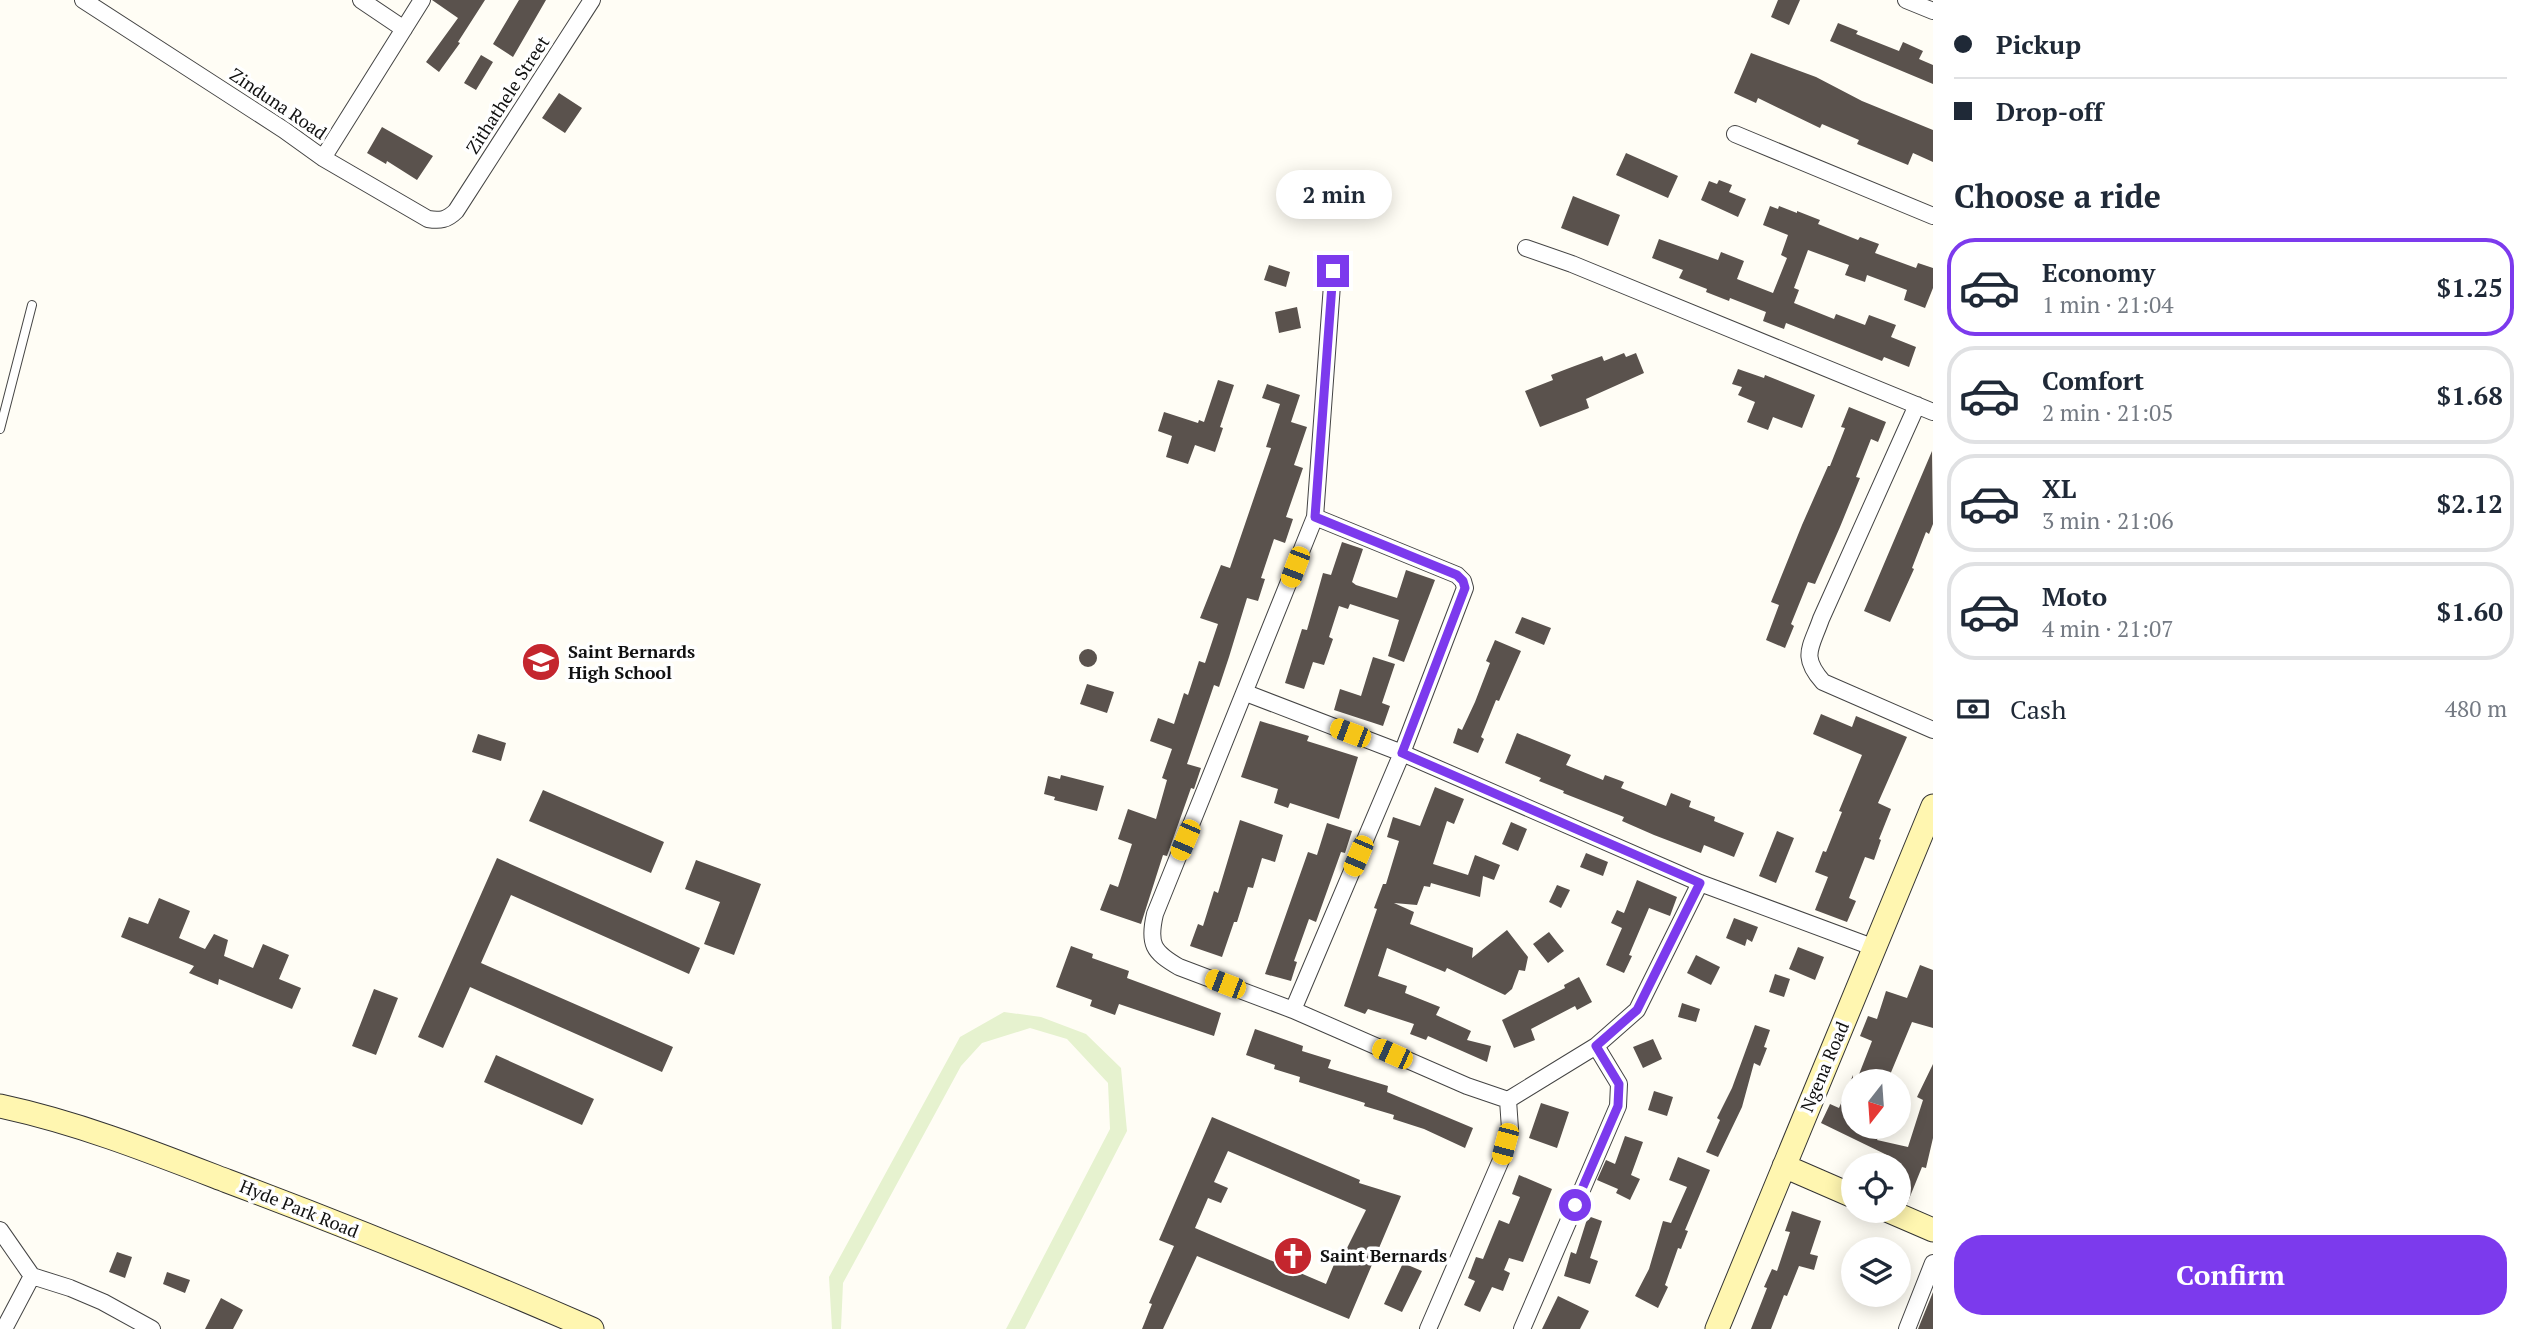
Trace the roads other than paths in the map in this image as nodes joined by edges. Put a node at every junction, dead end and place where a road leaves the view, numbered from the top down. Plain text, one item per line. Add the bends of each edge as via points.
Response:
1 (361, 0) edge
2 (422, 0) edge
3 (592, 0) edge
4 (1906, 0) edge
5 (87, 1) edge
6 (1933, 11) edge
7 (404, 29) junction
8 (1734, 134) dead end
9 (323, 158) junction
10 (456, 211) joint
11 (1933, 216) edge
12 (1526, 247) dead end
13 (1333, 271) dead end
14 (32, 305) dead end
15 (1917, 405) junction
16 (1933, 412) edge
17 (0, 429) edge
18 (1315, 517) junction
19 (1246, 693) junction
20 (1933, 730) edge
21 (1402, 753) junction
22 (1933, 806) edge
23 (1700, 883) junction
24 (1875, 948) junction
25 (1293, 1010) junction
26 (1596, 1046) junction
27 (1508, 1100) junction
28 (0, 1106) edge
29 (1784, 1166) junction
30 (1841, 1191) edge
31 (1911, 1220) edge
32 (0, 1230) edge
33 (1933, 1230) edge
34 (1933, 1263) edge
35 (32, 1276) junction
36 (4, 1329) edge
37 (152, 1329) edge
38 (592, 1329) edge
39 (1428, 1329) edge
40 (1521, 1329) edge
41 (1717, 1329) edge
42 (1907, 1329) edge

1 - 7 street
2 - 7 street
3 - 10 street, Zithathele Street
4 - 6 street
5 - 9 street, Zinduna Road
7 - 9 street
8 - 11 street
9 - 10 street, Zinduna Road via 428,219 448,218
12 - 15 street
13 - 18 street
14 - 17 lane
15 - 16 street
15 - 20 street via 1809,654 1811,668 1823,682
18 - 19 street
18 - 21 street via 1463,581 1463,599
19 - 21 street
19 - 25 street via 1150,934 1163,958
21 - 23 street
21 - 25 street
22 - 24 street, Ngena Road
23 - 24 street
23 - 26 street via 1637,1010
24 - 29 street, Ngena Road
25 - 27 street
26 - 27 street
26 - 40 street via 1619,1084 1618,1106
27 - 39 street via 1510,1129 1501,1160
28 - 38 street, Hyde Park Road via 119,1139
29 - 30 street
29 - 41 street, Ngena Road
31 - 33 street
32 - 35 street
34 - 42 street
35 - 36 street
35 - 37 street via 103,1302

